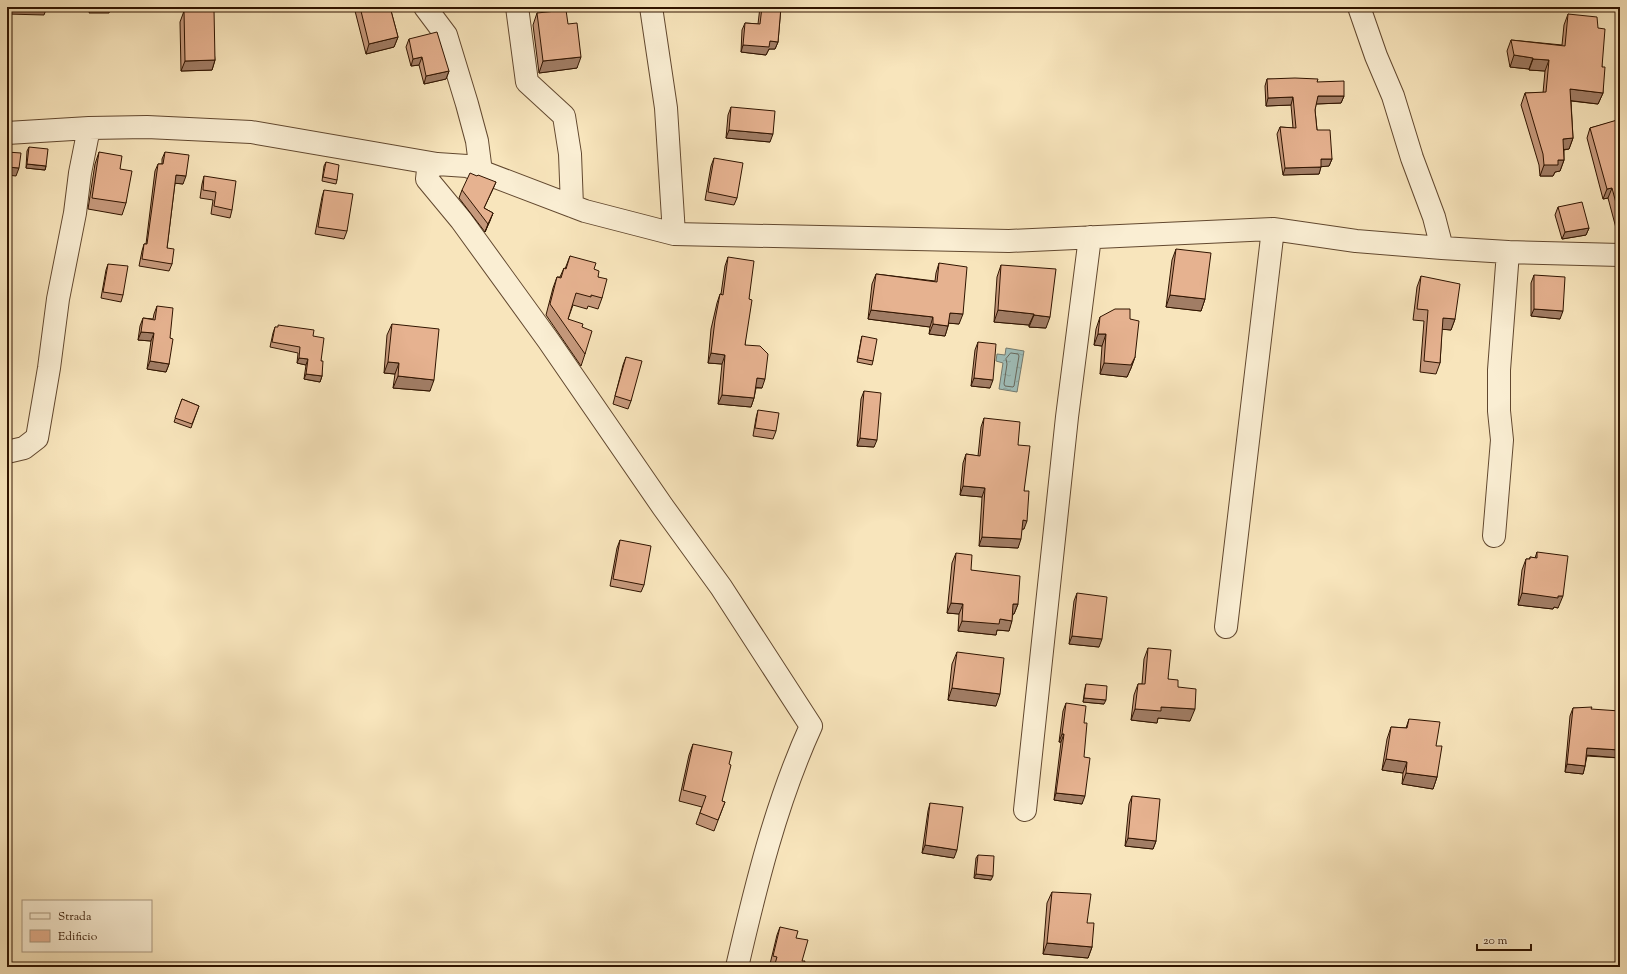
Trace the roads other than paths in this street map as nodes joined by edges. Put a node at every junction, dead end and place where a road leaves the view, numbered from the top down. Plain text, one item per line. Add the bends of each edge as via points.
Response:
1 (425, 7) edge
2 (517, 7) edge
3 (651, 7) edge
4 (1359, 7) edge
5 (89, 128) junction
6 (7, 133) edge
7 (437, 164) junction
8 (481, 172) junction
9 (572, 206) junction
10 (1273, 229) junction
11 (674, 234) junction
12 (1090, 238) junction
13 (1442, 248) junction
14 (1508, 252) junction
15 (1620, 254) edge
16 (7, 452) edge
17 (1494, 536) dead end
18 (1226, 628) dead end
19 (1025, 810) dead end
20 (737, 967) edge

1 - 8 street via 446,35 475,133
2 - 9 street via 527,82 564,116 570,154
3 - 11 street via 666,108
4 - 13 street via 1393,96
5 - 6 street
5 - 7 street via 147,127 251,132
5 - 16 street via 58,299 38,438 24,448
7 - 8 street via 466,166
7 - 20 street via 428,170 426,179 461,220 570,371 721,587 811,726 796,758 774,826 754,892
8 - 9 street
9 - 11 street
10 - 12 street
10 - 13 street via 1356,241
10 - 18 street
11 - 12 street via 1009,241
12 - 19 street via 1072,374
13 - 14 street
14 - 15 street
14 - 17 street via 1499,370 1502,440

